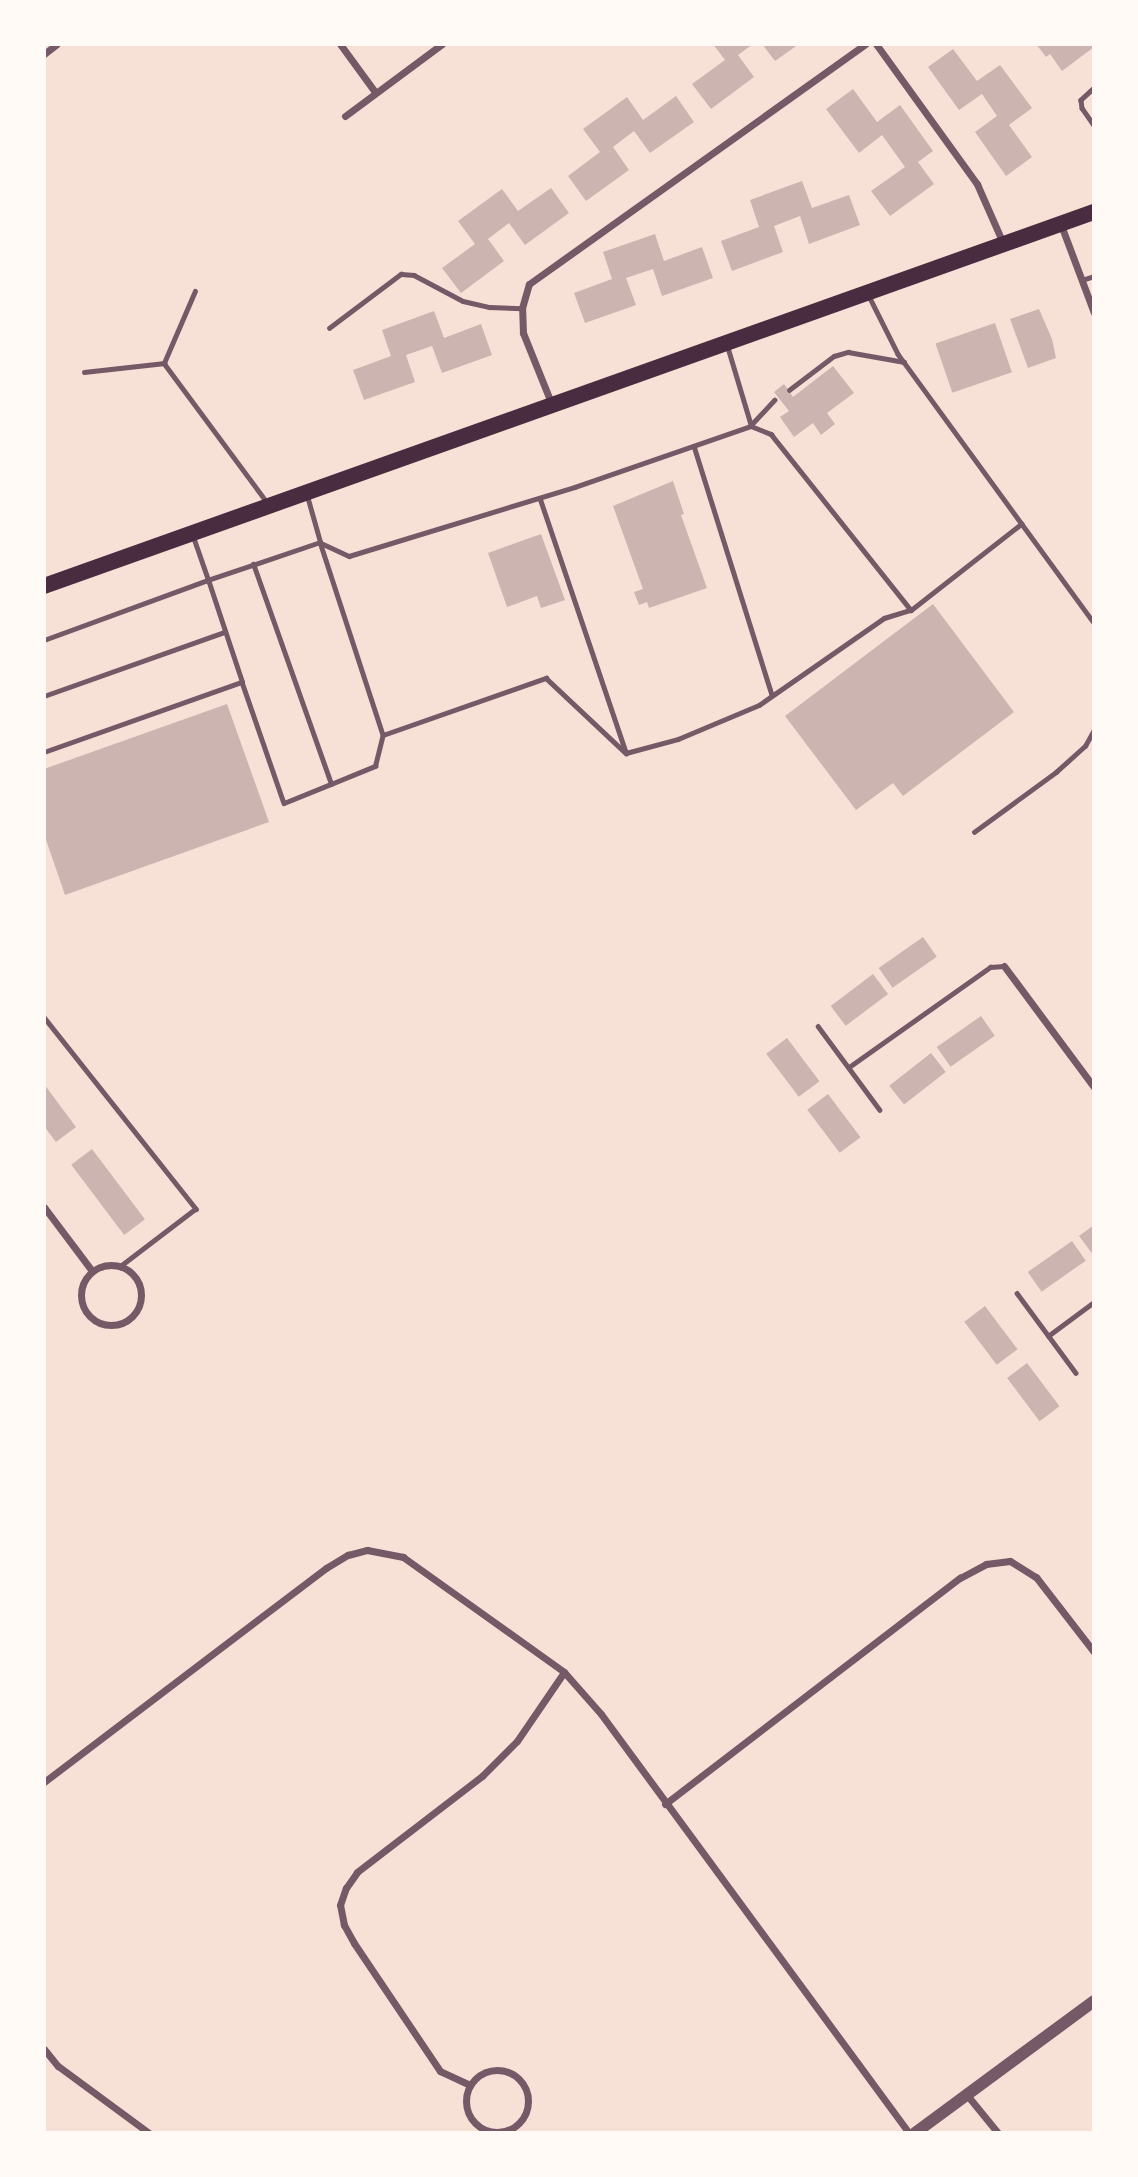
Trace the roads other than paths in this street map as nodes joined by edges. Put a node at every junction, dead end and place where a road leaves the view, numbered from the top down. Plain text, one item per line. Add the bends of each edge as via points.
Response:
1 (57, 44) edge
2 (340, 44) edge
3 (442, 44) edge
4 (865, 44) edge
5 (876, 44) edge
6 (44, 54) edge
7 (1094, 88) edge
8 (375, 92) junction
9 (345, 116) dead end
10 (1094, 125) edge
11 (1094, 212) edge
12 (1060, 223) junction
13 (1003, 244) junction
14 (1094, 276) edge
15 (1082, 281) junction
16 (195, 291) dead end
17 (869, 295) junction
18 (522, 308) junction
19 (1094, 313) edge
20 (329, 328) dead end
21 (726, 344) junction
22 (904, 362) junction
23 (164, 363) junction
24 (84, 372) dead end
25 (789, 390) dead end
26 (775, 400) dead end
27 (552, 405) junction
28 (751, 426) junction
29 (694, 446) junction
30 (306, 492) junction
31 (540, 498) junction
32 (270, 505) junction
33 (1021, 524) junction
34 (192, 533) junction
35 (320, 542) junction
36 (253, 564) junction
37 (208, 580) junction
38 (44, 586) edge
39 (911, 610) junction
40 (1094, 623) edge
41 (225, 632) junction
42 (44, 640) edge
43 (242, 682) junction
44 (772, 695) junction
45 (44, 696) edge
46 (1094, 730) edge
47 (383, 735) junction
48 (44, 752) edge
49 (626, 753) junction
50 (331, 784) junction
51 (974, 832) dead end
52 (1004, 966) joint
53 (44, 1017) edge
54 (818, 1026) dead end
55 (849, 1068) junction
56 (1094, 1087) edge
57 (880, 1110) dead end
58 (44, 1207) edge
59 (120, 1267) junction
60 (92, 1271) junction
61 (1017, 1293) dead end
62 (1094, 1302) edge
63 (1048, 1336) junction
64 (1076, 1373) dead end
65 (1094, 1652) edge
66 (564, 1672) junction
67 (44, 1782) edge
68 (665, 1804) junction
69 (1094, 2001) edge
70 (44, 2049) edge
71 (470, 2085) junction
72 (967, 2095) junction
73 (149, 2133) edge
74 (909, 2133) edge
75 (915, 2133) edge
76 (998, 2133) edge

1 - 6 street
2 - 8 street
3 - 8 street
4 - 18 street via 530,284
5 - 13 street via 977,184
7 - 10 lane via 1081,100
8 - 9 street
11 - 12 main road
12 - 13 main road
12 - 15 street
13 - 17 main road
14 - 15 lane
15 - 19 street
16 - 23 lane
17 - 21 main road
17 - 22 lane
18 - 20 lane via 463,301 414,275 401,274
18 - 27 street via 523,333
21 - 27 main road
21 - 28 lane
22 - 25 lane via 848,352 834,356
22 - 33 lane
23 - 24 lane
23 - 32 lane
26 - 28 lane
27 - 30 main road
28 - 29 lane
28 - 39 lane via 771,434
29 - 31 lane
29 - 44 lane
30 - 32 main road
30 - 35 lane
31 - 35 lane via 349,556
31 - 49 lane
32 - 34 main road
33 - 39 lane
33 - 40 lane
34 - 37 lane
34 - 38 main road
35 - 36 lane
35 - 47 lane
36 - 37 lane
36 - 50 lane
37 - 41 lane
37 - 42 lane
39 - 44 lane via 884,618
41 - 43 lane
41 - 45 lane
43 - 48 lane
43 - 50 lane via 284,803
44 - 49 lane via 759,705 678,739
46 - 51 lane via 1085,746 1056,772
47 - 49 lane via 546,678
47 - 50 lane via 376,766
52 - 55 lane via 990,967
52 - 56 street
53 - 59 lane via 196,1209
54 - 55 lane
55 - 57 lane
58 - 60 street
59 - 60 street via 101,1266
59 - 60 street via 137,1280 140,1299 131,1317 113,1325 95,1321 83,1306 82,1287
61 - 63 lane
62 - 63 lane
63 - 64 lane
65 - 68 street via 1036,1577 1010,1561 986,1564 960,1578
66 - 67 street via 420,1567 367,1550 326,1568
66 - 68 street via 601,1714
66 - 71 street via 517,1741 482,1776 357,1872 341,1905 344,1925 354,1943 440,2071
68 - 74 street
69 - 72 street
70 - 73 street via 58,2066
71 - 71 street via 466,2105 481,2128 502,2132 525,2115 528,2094 515,2075 494,2069
72 - 75 street
72 - 76 street

